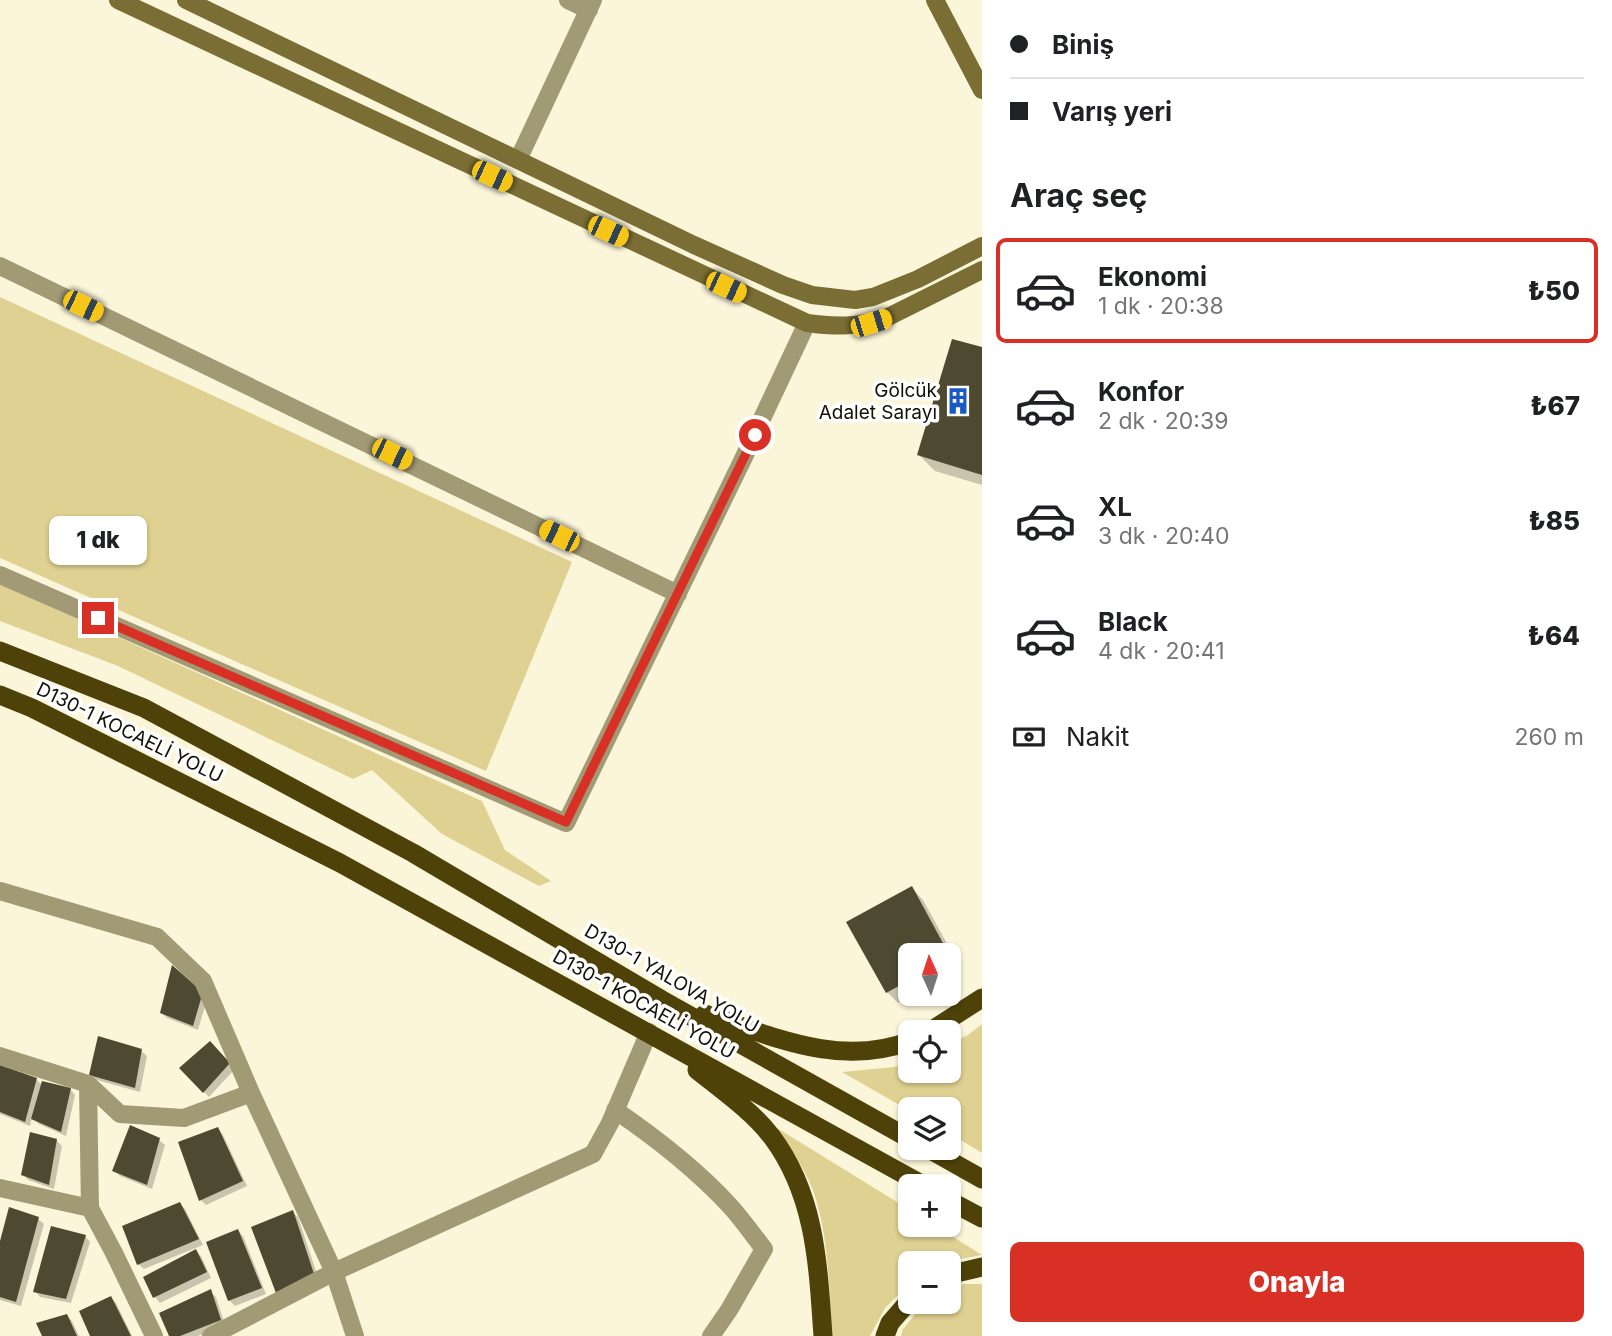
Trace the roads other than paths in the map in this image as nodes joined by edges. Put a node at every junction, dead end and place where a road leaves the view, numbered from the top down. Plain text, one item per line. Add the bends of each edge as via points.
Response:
1 (118, 0) edge
2 (186, 0) edge
3 (568, 0) edge
4 (935, 0) edge
5 (591, 5) edge
6 (982, 90) edge
7 (518, 160) junction
8 (982, 246) edge
9 (0, 266) edge
10 (982, 270) edge
11 (807, 323) junction
12 (0, 575) edge
13 (678, 594) junction
14 (0, 652) edge
15 (0, 695) edge
16 (0, 891) edge
17 (982, 999) edge
18 (662, 1000) junction
19 (948, 1020) edge
20 (649, 1032) junction
21 (898, 1046) edge
22 (0, 1056) edge
23 (88, 1084) junction
24 (251, 1093) junction
25 (615, 1110) junction
26 (898, 1132) edge
27 (948, 1160) edge
28 (903, 1174) edge
29 (982, 1179) edge
30 (0, 1188) edge
31 (961, 1207) edge
32 (90, 1208) junction
33 (982, 1219) edge
34 (982, 1267) edge
35 (334, 1272) junction
36 (961, 1272) edge
37 (898, 1314) edge
38 (153, 1336) edge
39 (211, 1336) edge
40 (355, 1336) edge
41 (711, 1336) edge
42 (822, 1336) edge
43 (885, 1336) edge

1 - 11 main road
2 - 7 main road
3 - 5 street
4 - 6 main road
5 - 7 street
7 - 8 main road via 812,295 855,300 873,297
9 - 13 street
10 - 11 main road via 871,323 834,327
11 - 13 street
12 - 13 street via 566,822
14 - 18 highway, D130-1 YALOVA YOLU via 144,708 413,853
15 - 20 highway, D130-1 KOCAELİ YOLU via 314,849
16 - 24 street via 157,937 203,981
17 - 19 highway
18 - 21 highway via 820,1051 866,1052
18 - 26 highway, D130-1 YALOVA YOLU
20 - 25 street
20 - 28 highway, D130-1 KOCAELİ YOLU
20 - 42 highway via 740,1105 771,1136 794,1173 815,1241
22 - 23 street
23 - 24 street via 120,1114 184,1118
23 - 32 street
24 - 35 street
25 - 35 street via 593,1154
25 - 41 street via 694,1171 764,1249
27 - 29 highway
30 - 32 street
31 - 33 highway
32 - 38 street
34 - 36 highway
35 - 39 street
35 - 40 street
37 - 43 highway

